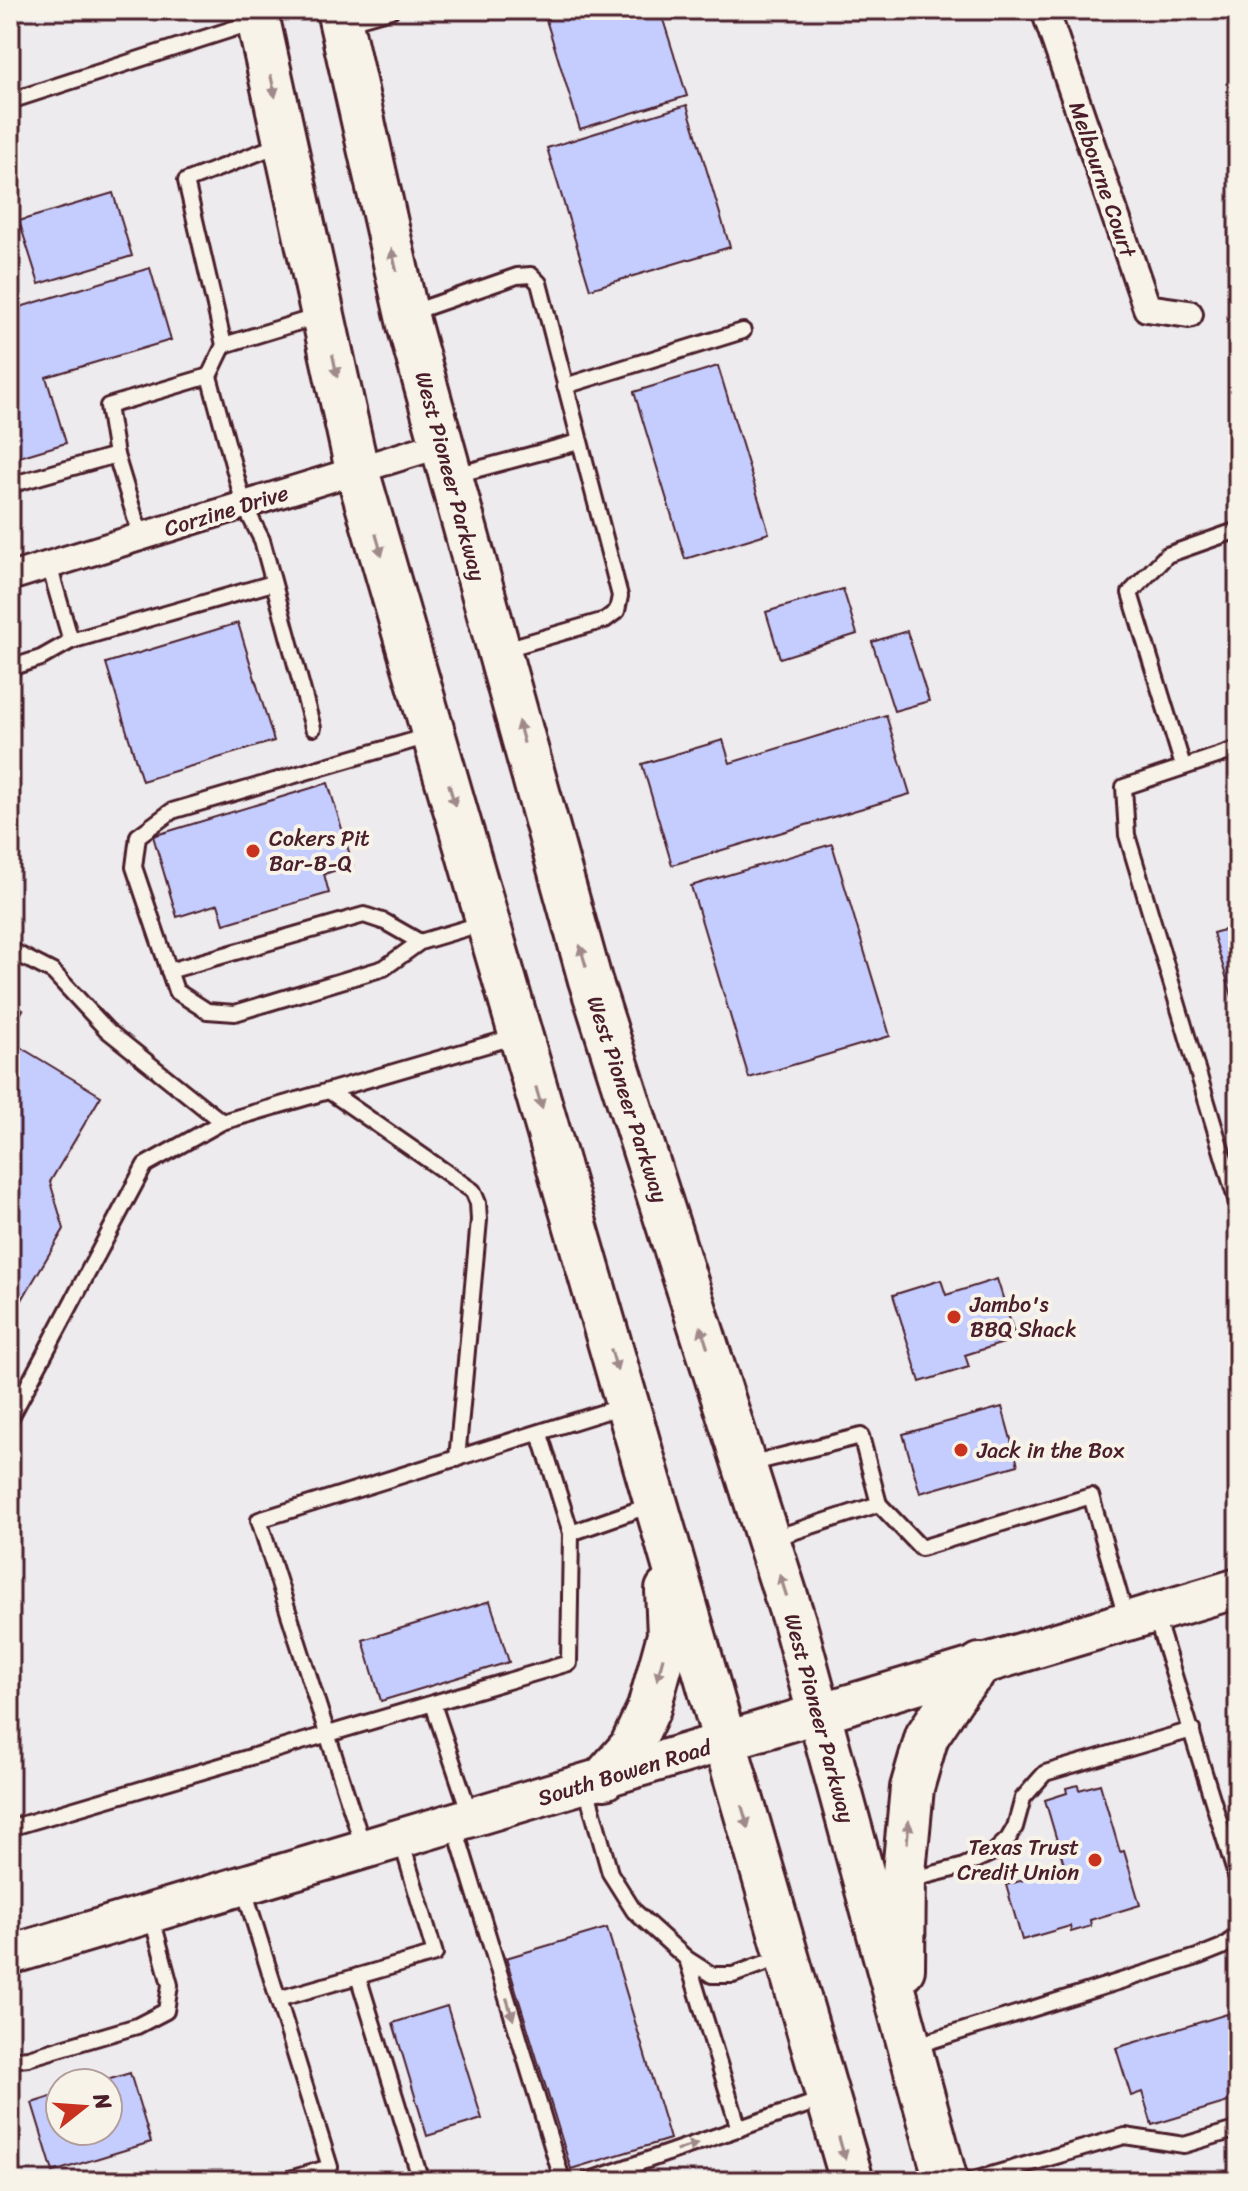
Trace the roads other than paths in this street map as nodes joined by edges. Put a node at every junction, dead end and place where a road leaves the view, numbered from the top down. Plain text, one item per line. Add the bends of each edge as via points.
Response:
1 (391, 10) edge
2 (1045, 10) edge
3 (257, 15) edge
4 (340, 17) edge
5 (10, 101) edge
6 (285, 143) junction
7 (323, 314) junction
8 (406, 314) junction
9 (1189, 314) dead end
10 (743, 331) dead end
11 (224, 345) junction
12 (209, 376) junction
13 (565, 386) junction
14 (579, 442) junction
15 (116, 455) junction
16 (446, 460) junction
17 (357, 470) junction
18 (10, 485) edge
19 (244, 505) junction
20 (1238, 530) edge
21 (141, 537) junction
22 (49, 565) junction
23 (10, 577) edge
24 (273, 583) junction
25 (71, 641) junction
26 (499, 651) junction
27 (10, 668) edge
28 (313, 728) dead end
29 (435, 735) junction
30 (1238, 749) edge
31 (1183, 766) junction
32 (488, 922) junction
33 (420, 942) junction
34 (10, 950) edge
35 (169, 971) junction
36 (521, 1035) junction
37 (329, 1091) junction
38 (222, 1122) junction
39 (1238, 1206) edge
40 (627, 1405) junction
41 (10, 1419) edge
42 (540, 1434) junction
43 (457, 1459) junction
44 (745, 1465) junction
45 (879, 1504) junction
46 (660, 1520) junction
47 (571, 1533) junction
48 (768, 1540) junction
49 (1238, 1588) edge
50 (1141, 1617) junction
51 (980, 1665) junction
52 (433, 1704) junction
53 (819, 1714) junction
54 (1192, 1730) junction
55 (327, 1733) junction
56 (723, 1743) junction
57 (594, 1781) junction
58 (463, 1821) junction
59 (10, 1828) edge
60 (401, 1839) junction
61 (364, 1850) junction
62 (904, 1881) junction
63 (1238, 1882) edge
64 (242, 1886) junction
65 (151, 1913) junction
66 (1238, 1935) edge
67 (12, 1948) edge
68 (786, 1956) junction
69 (687, 1959) junction
70 (358, 1976) junction
71 (278, 1999) junction
72 (906, 2035) junction
73 (10, 2060) edge
74 (828, 2098) junction
75 (739, 2129) junction
76 (1238, 2129) edge
77 (332, 2174) edge
78 (283, 2181) edge
79 (421, 2181) edge
80 (565, 2181) edge
81 (587, 2181) edge
82 (852, 2181) edge
83 (946, 2181) edge
84 (970, 2181) edge

1 - 4 lane
2 - 9 street, Melbourne Court via 1147,308
3 - 5 lane
3 -> 6 main road
8 -> 4 main road, West Pioneer Parkway
6 - 7 main road
6 - 11 lane via 186,181
7 - 11 lane
7 -> 17 main road
8 - 13 lane via 531,275 539,283
8 - 16 main road, West Pioneer Parkway
10 - 13 lane
11 - 12 lane
12 - 15 lane via 108,406
12 - 19 lane
13 - 14 lane
14 - 16 lane
14 - 26 lane via 620,596 617,611 605,620
15 - 18 lane
15 - 21 lane
16 - 17 street, Corzine Drive
16 - 26 main road, West Pioneer Parkway
17 - 19 street, Corzine Drive
17 -> 29 main road
19 - 21 street, Corzine Drive
19 - 24 lane via 262,540
20 - 31 lane via 1167,555 1130,593
21 - 22 street, Corzine Drive
22 - 23 street, Corzine Drive
22 - 25 lane
24 - 25 lane
24 - 28 lane
25 - 27 lane
44 -> 26 main road, West Pioneer Parkway via 590,980
29 -> 32 main road
29 - 35 lane via 172,811 138,836 134,867
30 - 31 lane
31 - 39 lane via 1124,787 1127,835
32 - 33 lane
32 - 36 main road
33 - 35 lane via 364,915
33 - 35 lane via 384,968 235,1013 207,1011 186,998 176,991
34 - 38 lane via 53,972 107,1030
36 - 37 lane
36 -> 40 main road
37 - 38 lane
37 - 43 lane via 473,1191 478,1203
38 - 41 lane via 145,1165
40 - 42 lane
40 - 46 main road
42 - 43 lane
42 - 47 lane
43 - 55 lane via 259,1520
44 - 45 lane via 861,1436
44 - 48 main road, West Pioneer Parkway
45 - 48 lane
45 - 50 lane via 921,1548 1091,1496
46 - 47 lane
46 - 56 main road
46 -> 57 main road via 669,1635 649,1708 631,1747
47 - 52 lane via 569,1663
53 -> 48 main road, West Pioneer Parkway
49 - 50 main road, South Bowen Road
50 - 51 main road, South Bowen Road
50 - 54 lane
51 - 53 main road, South Bowen Road
62 -> 51 main road via 912,1788 927,1736
52 - 55 lane
52 - 58 lane
53 - 56 main road, South Bowen Road
53 - 72 main road, West Pioneer Parkway
54 - 62 lane via 1045,1773 1023,1798 1015,1827 994,1852 961,1867
54 - 63 lane
55 - 59 lane
55 - 61 lane
56 - 57 main road, South Bowen Road
56 -> 68 main road
57 - 58 main road, South Bowen Road
57 - 69 lane via 610,1873 634,1911
58 - 60 main road, South Bowen Road
58 -> 80 lane via 488,1934
60 - 61 main road, South Bowen Road
60 - 70 lane via 435,1954
61 - 64 main road, South Bowen Road
62 - 72 main road
64 - 65 main road, South Bowen Road
64 - 71 lane
65 - 67 main road, South Bowen Road
65 - 73 lane via 170,1985 166,2011 137,2026
66 - 72 lane via 1197,1957
68 - 69 lane via 733,1975 712,1975
68 - 74 main road
69 - 75 lane
70 - 71 lane
70 - 79 lane
71 - 77 lane
72 - 83 main road, West Pioneer Parkway
74 - 75 lane
74 -> 82 main road
81 -> 75 lane
76 - 84 lane via 1184,2145 1125,2136
77 - 78 lane

